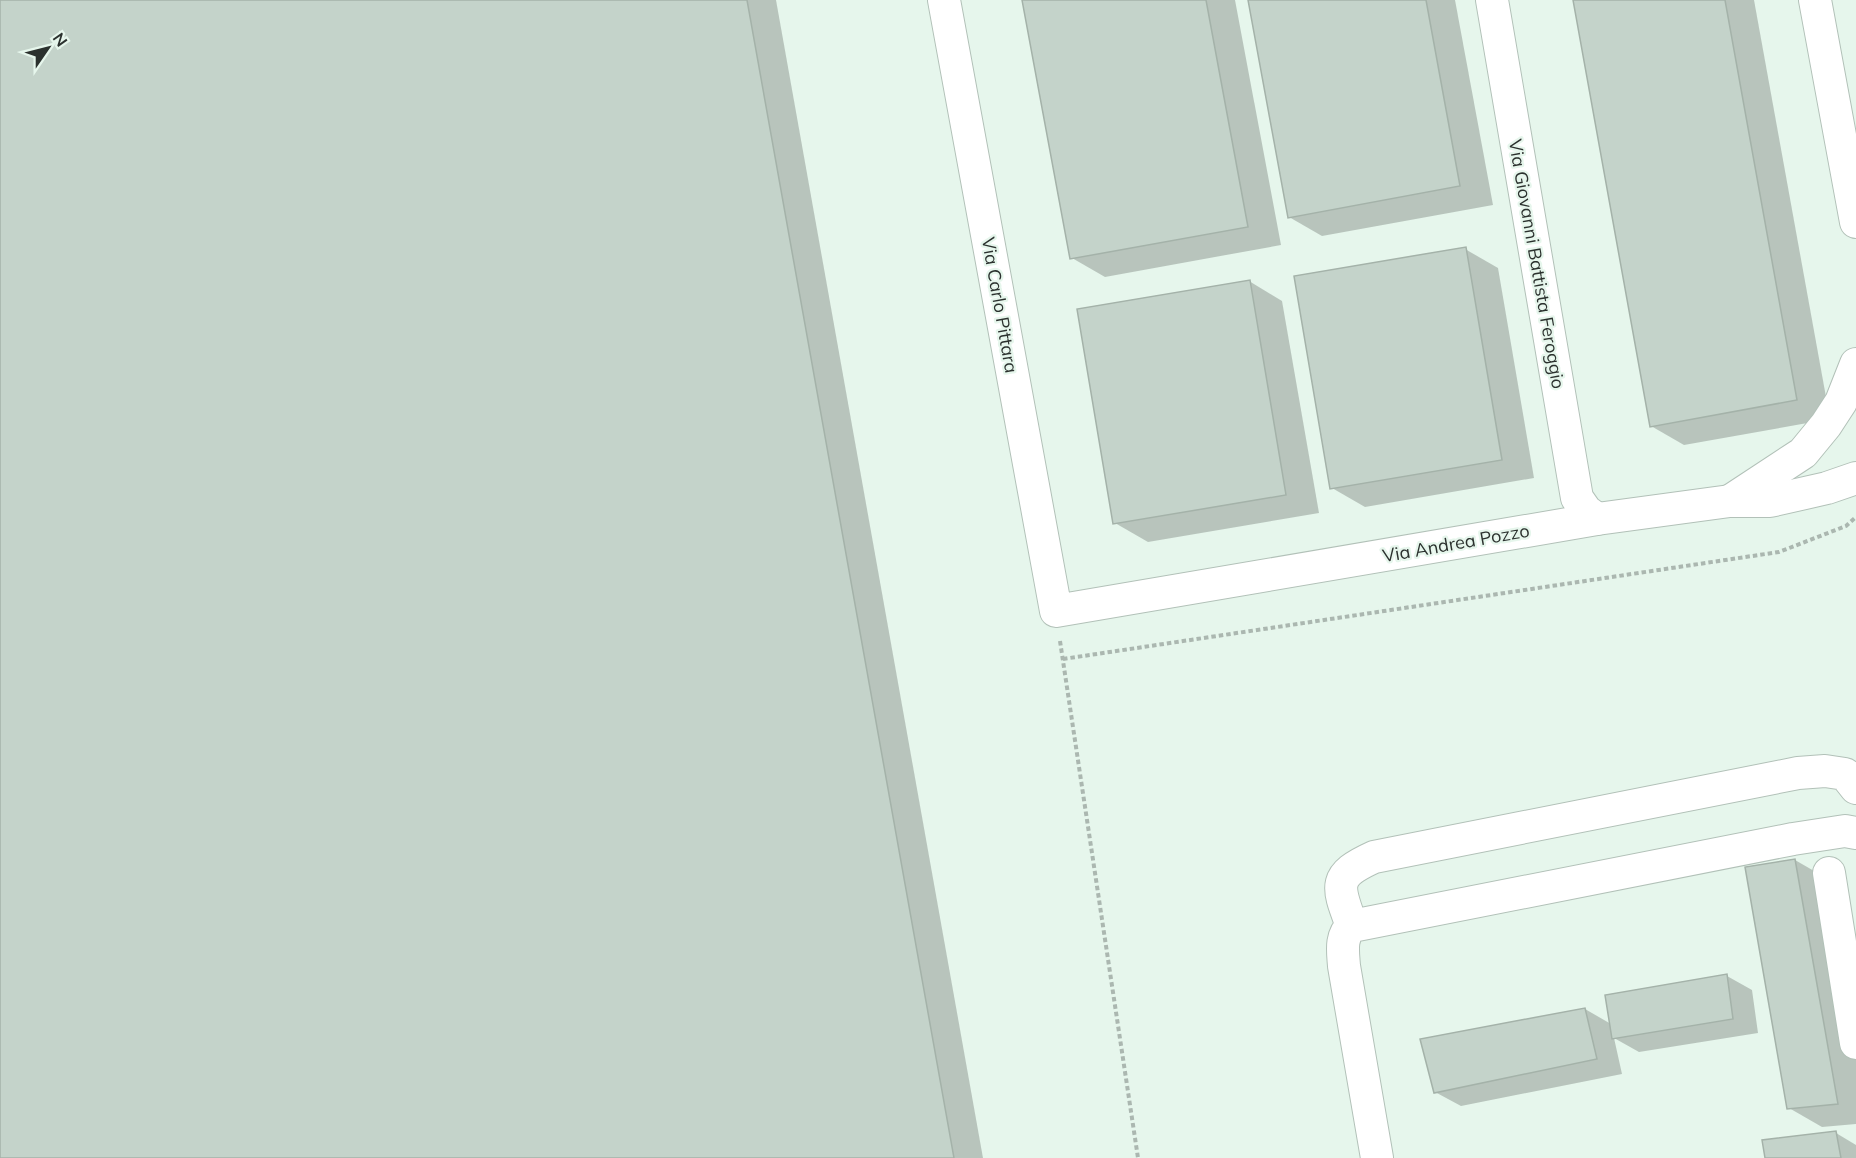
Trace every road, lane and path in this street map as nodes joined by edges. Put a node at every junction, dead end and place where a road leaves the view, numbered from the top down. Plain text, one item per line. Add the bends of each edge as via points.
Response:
1 (944, 0) edge
2 (1492, 0) edge
3 (1815, 0) edge
4 (1856, 222) edge
5 (1856, 364) edge
6 (1856, 478) edge
7 (1730, 501) junction
8 (1856, 517) edge
9 (1597, 519) junction
10 (1056, 611) junction
11 (1063, 659) junction
12 (1856, 788) edge
13 (1856, 833) edge
14 (1829, 873) dead end
15 (1352, 926) junction
16 (1856, 1043) edge
17 (1138, 1158) edge
18 (1377, 1158) edge

1 - 10 street, Via Carlo Pittara
2 - 9 street, Via Giovanni Battista Feroggio via 1577,498
3 - 4 street
5 - 7 street via 1841,402 1803,453
6 - 7 street, Via Andrea Pozzo via 1770,501
7 - 9 street, Via Andrea Pozzo
8 - 11 path via 1846,526 1779,552
9 - 10 street, Via Andrea Pozzo
10 - 11 path
11 - 17 path
12 - 15 street via 1845,774 1798,773 1374,857 1344,875 1341,889
13 - 15 street via 1845,831 1793,839
14 - 16 street
15 - 18 street via 1342,945 1344,966

